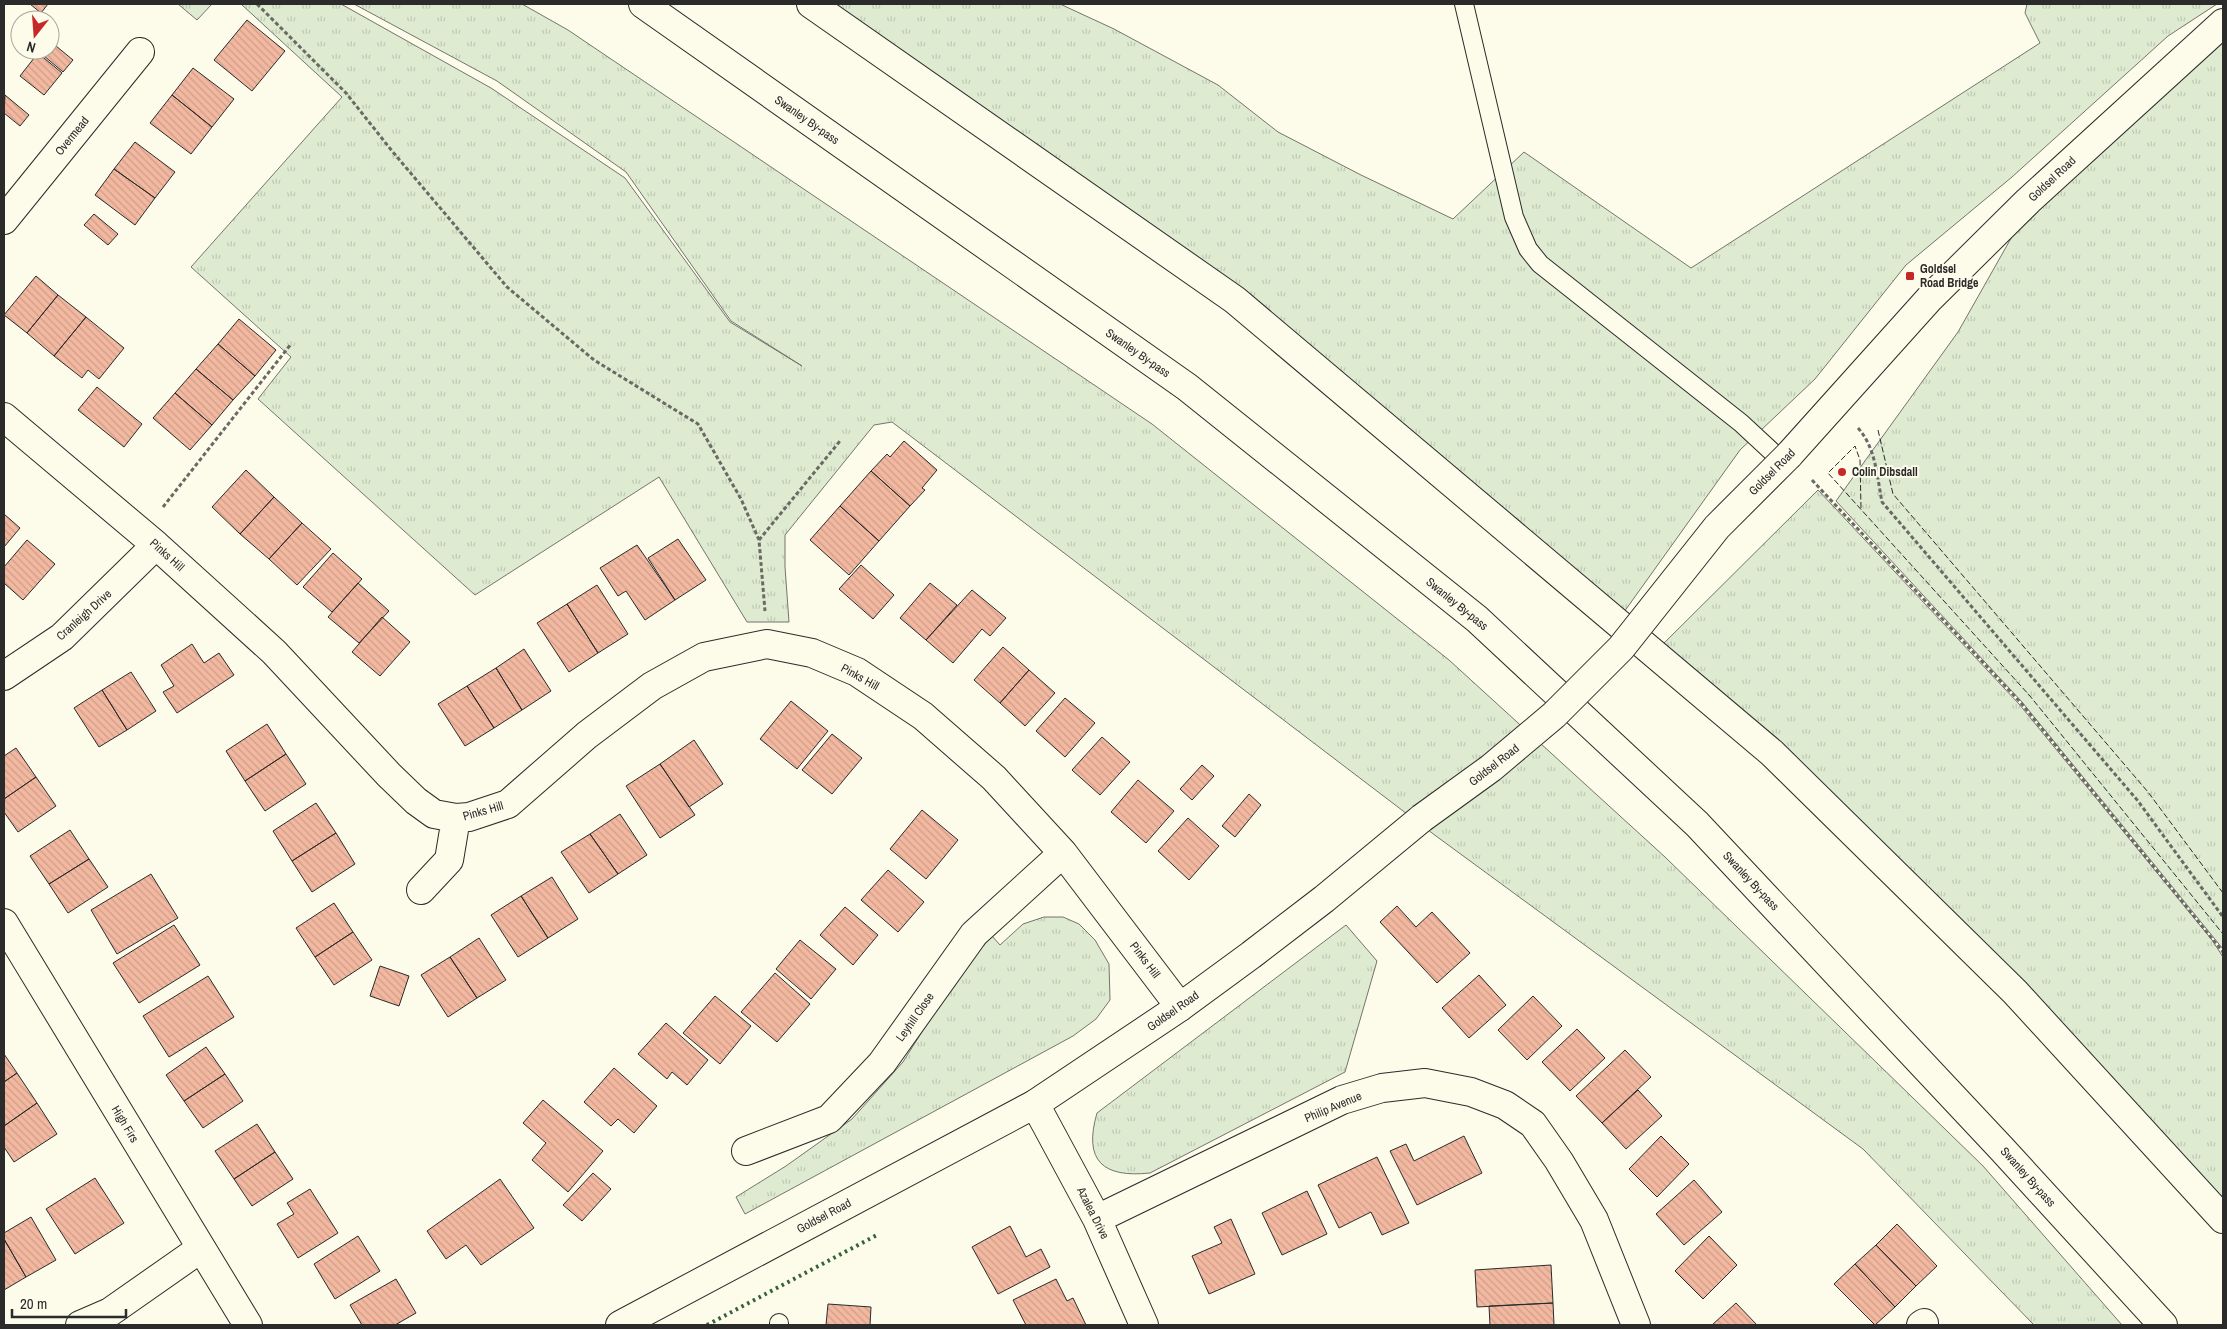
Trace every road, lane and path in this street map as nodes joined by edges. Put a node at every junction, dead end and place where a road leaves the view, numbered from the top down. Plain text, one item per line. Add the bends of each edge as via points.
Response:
1 (257, 4) edge
2 (644, 4) edge
3 (811, 4) edge
4 (1464, 4) edge
5 (2223, 23) edge
6 (140, 52) dead end
7 (4, 220) edge
8 (291, 344) dead end
9 (1836, 403) junction
10 (4, 417) edge
11 (840, 441) dead end
12 (1786, 459) junction
13 (150, 539) junction
14 (759, 540) junction
15 (767, 644) junction
16 (4, 676) edge
17 (456, 818) junction
18 (1063, 853) junction
19 (421, 890) dead end
20 (2223, 917) edge
21 (4, 923) edge
22 (2223, 952) edge
23 (1180, 1007) junction
24 (1035, 1104) junction
25 (746, 1151) dead end
26 (1097, 1218) junction
27 (2223, 1219) edge
28 (200, 1249) junction
29 (80, 1325) edge
30 (248, 1325) edge
31 (620, 1325) edge
32 (1144, 1325) edge
33 (1636, 1325) edge
34 (2163, 1325) edge

1 - 14 path via 346,93 507,287 594,360 698,424 741,499
2 - 34 main road, Swanley By-pass via 1186,387 1477,619 1697,824
3 - 27 main road via 1235,300 1772,753 2015,992
4 - 12 lane via 1514,217 1528,249 1540,264
5 - 9 main road, Goldsel Road via 2028,201 1930,298
6 - 7 main road, Overmead
8 - 13 path
9 - 12 main road, Goldsel Road
9 - 20 path via 1867,438 1882,502 2138,801
10 - 13 main road, Pinks Hill
11 - 14 path
12 - 22 path via 2021,703
12 - 23 main road, Goldsel Road, bridge via 1717,527 1621,648 1554,715 1324,899
13 - 16 main road, Cranleigh Drive via 62,637
13 - 17 main road, Pinks Hill via 274,652 416,801 434,814
14 - 15 path
15 - 17 main road, Pinks Hill via 704,657 652,686 588,735 508,804
15 - 18 main road, Pinks Hill via 812,653 857,672 923,716 994,778
17 - 19 main road, Pinks Hill via 449,860
18 - 23 main road, Pinks Hill
18 - 25 main road, Leyhill Close via 974,934 882,1063 829,1118
21 - 28 main road, High Firs
23 - 24 main road, Goldsel Road
24 - 26 main road, Azalea Drive
24 - 31 main road, Goldsel Road
26 - 32 main road, Azalea Drive
26 - 33 main road, Philip Avenue via 1342,1100 1382,1088 1425,1083 1471,1092 1505,1105 1533,1124 1594,1220
28 - 29 main road via 110,1312
28 - 30 main road, High Firs

